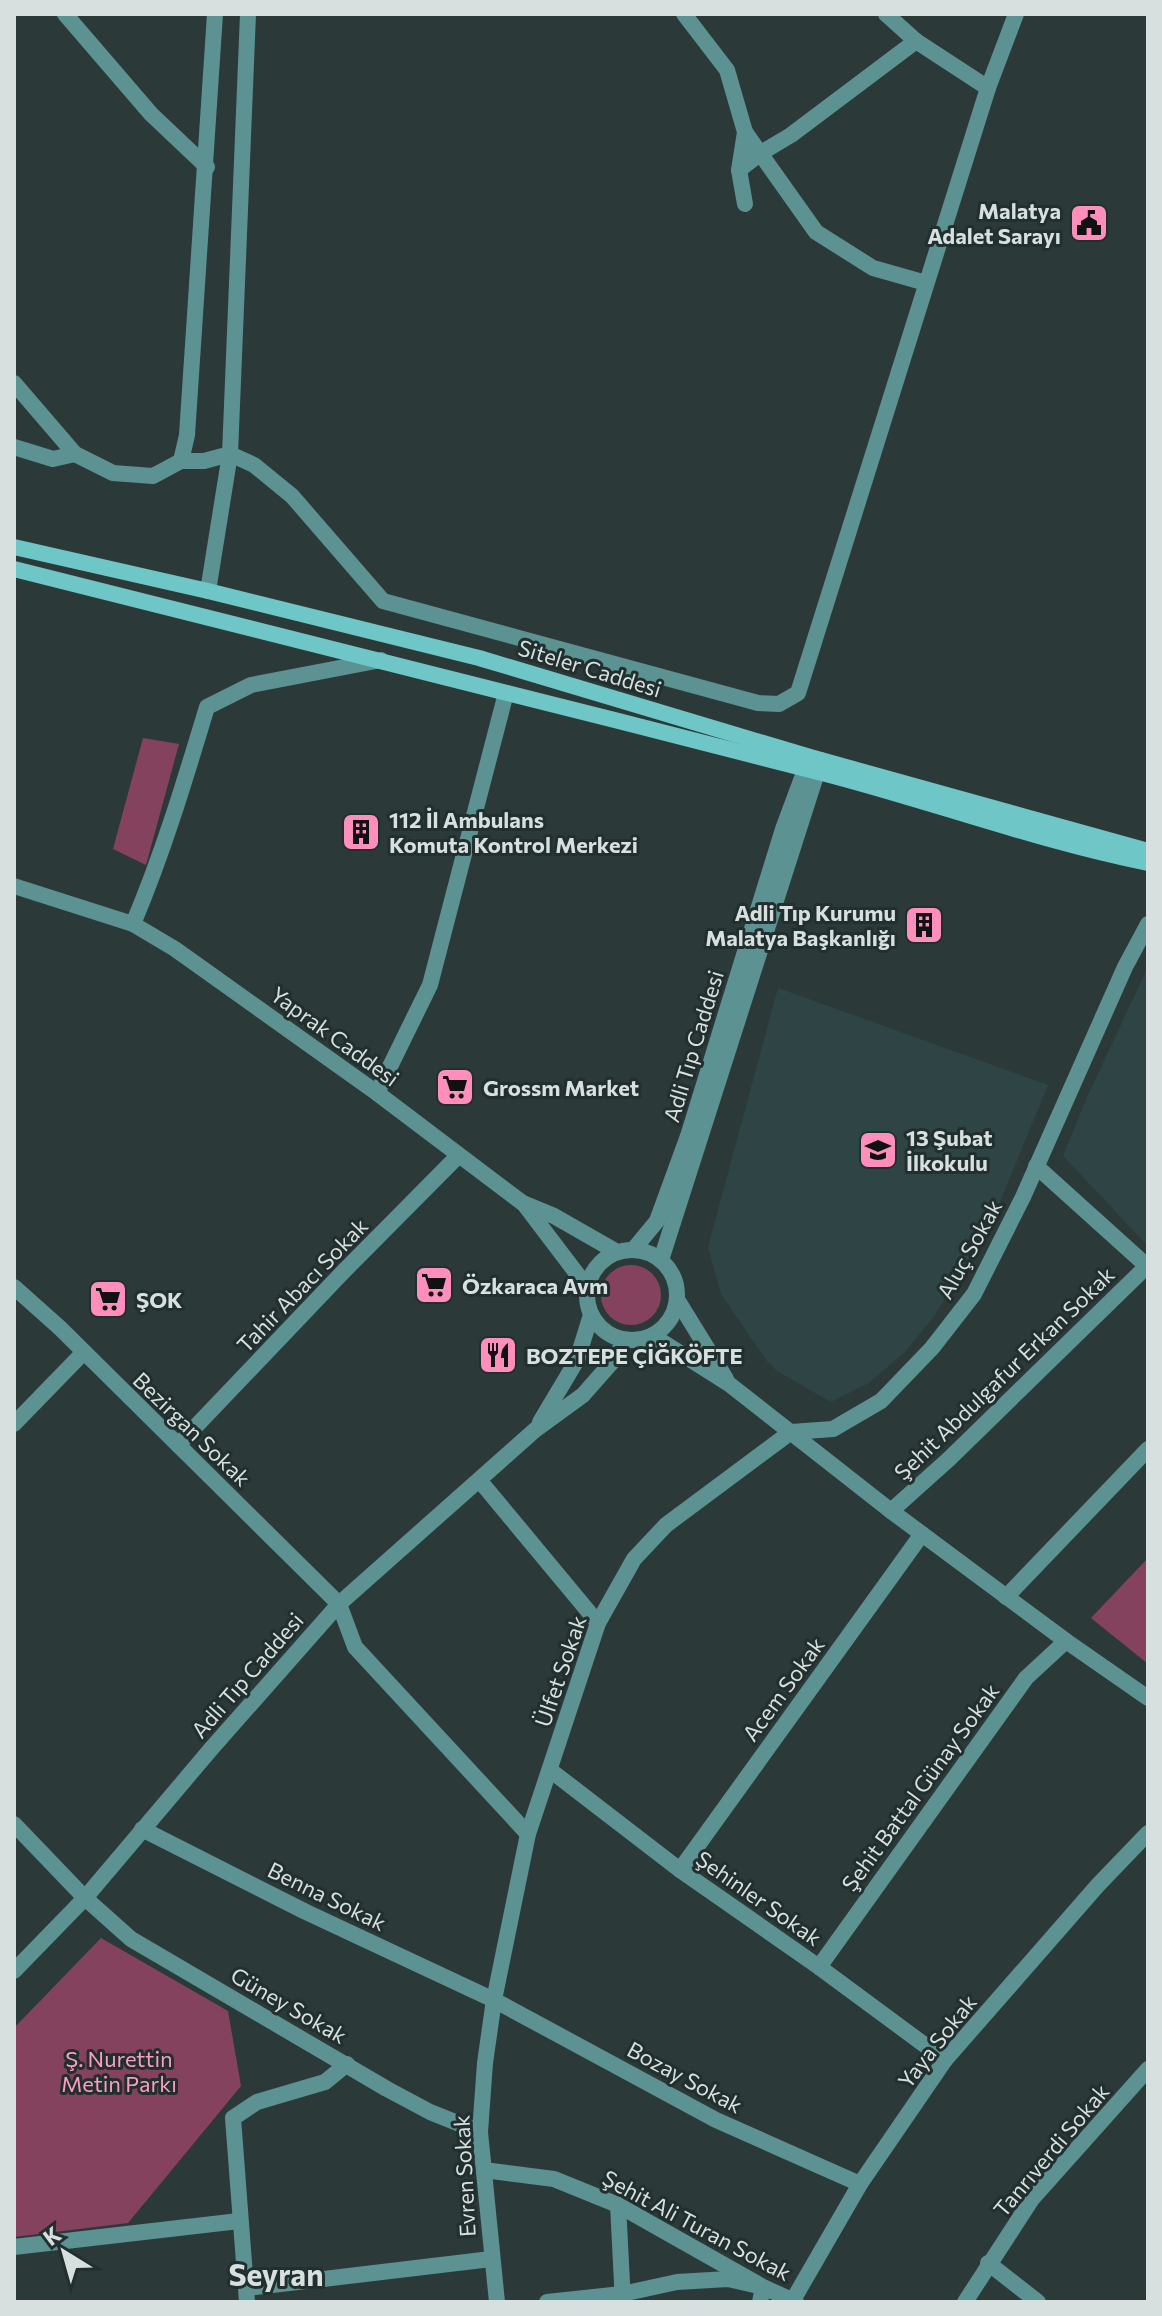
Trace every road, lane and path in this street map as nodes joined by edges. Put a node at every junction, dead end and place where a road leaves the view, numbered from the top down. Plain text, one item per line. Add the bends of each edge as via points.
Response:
1 (65, 14) edge
2 (215, 14) edge
3 (248, 14) edge
4 (684, 14) edge
5 (886, 14) edge
6 (1016, 14) edge
7 (916, 41) junction
8 (988, 88) junction
9 (745, 132) junction
10 (761, 153) junction
11 (207, 167) junction
12 (739, 170) junction
13 (745, 204) dead end
14 (926, 283) junction
15 (14, 383) edge
16 (14, 447) edge
17 (75, 454) junction
18 (230, 454) junction
19 (181, 461) junction
20 (14, 547) edge
21 (14, 569) edge
22 (208, 591) junction
23 (382, 660) junction
24 (506, 693) junction
25 (813, 765) junction
26 (1148, 851) edge
27 (1148, 863) edge
28 (14, 886) edge
29 (133, 924) junction
30 (1148, 924) edge
31 (377, 1093) junction
32 (458, 1156) junction
33 (1036, 1166) junction
34 (524, 1204) junction
35 (625, 1251) junction
36 (661, 1260) junction
37 (1148, 1266) edge
38 (14, 1287) edge
39 (587, 1287) junction
40 (678, 1301) junction
41 (591, 1315) junction
42 (653, 1336) junction
43 (625, 1340) junction
44 (83, 1353) junction
45 (729, 1384) junction
46 (14, 1424) edge
47 (535, 1430) junction
48 (791, 1432) junction
49 (178, 1445) junction
50 (1148, 1449) edge
51 (480, 1481) junction
52 (891, 1511) junction
53 (922, 1534) junction
54 (1006, 1597) junction
55 (339, 1604) junction
56 (598, 1623) junction
57 (1066, 1641) junction
58 (1148, 1698) edge
59 (550, 1770) junction
60 (14, 1824) edge
61 (142, 1829) junction
62 (1148, 1833) edge
63 (528, 1834) junction
64 (680, 1870) junction
65 (85, 1898) junction
66 (819, 1967) junction
67 (14, 1971) edge
68 (494, 2000) junction
69 (945, 2060) junction
70 (347, 2064) junction
71 (1148, 2069) edge
72 (480, 2132) junction
73 (484, 2170) junction
74 (860, 2184) junction
75 (618, 2205) junction
76 (239, 2221) junction
77 (14, 2247) edge
78 (491, 2259) junction
79 (988, 2263) junction
80 (762, 2294) edge
81 (247, 2295) edge
82 (622, 2298) edge
83 (794, 2301) edge
84 (497, 2302) edge
85 (547, 2302) edge
86 (965, 2302) edge
87 (1038, 2302) edge

1 - 11 street via 151,114
2 - 11 street
3 - 18 street
4 - 9 street via 727,70
5 - 7 street
6 - 8 street
7 - 8 street
7 - 10 street
8 - 14 street
9 - 10 street
9 - 12 street
10 - 12 street
10 - 14 street via 816,232 873,268
11 - 19 street
12 - 13 street
14 - 18 street via 798,693 779,704 758,703 383,601 292,496 254,465
15 - 17 street
16 - 17 street via 53,459
17 - 19 street via 113,473 153,476
18 - 19 street
18 - 22 street
20 - 22 main road, Siteler Caddesi
21 - 23 main road, Siteler Caddesi
22 - 25 main road, Siteler Caddesi via 479,658
23 - 24 main road, Siteler Caddesi
23 - 29 street via 251,685 207,707
24 - 25 main road, Siteler Caddesi
24 - 31 street via 430,985
25 - 26 main road, Siteler Caddesi
25 - 27 main road, Siteler Caddesi via 1089,851
25 - 35 street, Adli Tıp Caddesi via 783,829 657,1221
25 - 36 street, Adli Tıp Caddesi
28 - 29 street, Yaprak Caddesi
29 - 31 street, Yaprak Caddesi
30 - 33 street, Aluç Sokak
31 - 32 street, Yaprak Caddesi
32 - 34 street, Yaprak Caddesi
32 - 49 street, Tahir Abacı Sokak
33 - 37 street
33 - 48 street, Aluç Sokak via 974,1294 932,1348 881,1401 833,1429
34 - 35 street
34 - 39 street, Yaprak Caddesi
35 - 36 street via 648,1252
35 - 39 street, Adli Tıp Caddesi via 603,1260
36 - 40 street via 672,1272
37 - 52 street, Şehit Abdulgafur Erkan Sokak
38 - 44 street, Bezirgan Sokak
39 - 41 street, Adli Tıp Caddesi
40 - 42 street via 665,1327
40 - 45 street
41 - 43 street via 599,1327
41 - 47 street, Adli Tıp Caddesi via 577,1360
42 - 43 street
42 - 45 street
43 - 47 street, Adli Tıp Caddesi via 583,1395
44 - 46 street
44 - 49 street, Bezirgan Sokak
45 - 48 street
47 - 51 street, Adli Tıp Caddesi
48 - 52 street
48 - 56 street, Ülfet Sokak via 666,1525 634,1559
49 - 55 street, Bezirgan Sokak
50 - 54 street
51 - 55 street, Adli Tıp Caddesi
51 - 56 street
52 - 53 street
53 - 54 street
53 - 64 street, Acem Sokak
54 - 57 street
55 - 61 street, Adli Tıp Caddesi
55 - 63 street via 355,1647
56 - 59 street, Ülfet Sokak
57 - 58 street
57 - 66 street, Şehit Battal Günay Sokak via 1026,1678
59 - 63 street, Ülfet Sokak
59 - 64 street, Şehinler Sokak
60 - 65 street, Güney Sokak
61 - 65 street, Adli Tıp Caddesi
61 - 68 street, Benna Sokak
62 - 69 street, Yaya Sokak
63 - 68 street, Ülfet Sokak
64 - 66 street, Şehinler Sokak
65 - 67 street, Adli Tıp Caddesi
65 - 70 street, Güney Sokak via 131,1939
66 - 69 street, Şehinler Sokak
68 - 72 street, Evren Sokak
68 - 74 street, Bozay Sokak via 716,2120
69 - 74 street, Yaya Sokak
70 - 72 street, Güney Sokak via 430,2112
70 - 76 street via 325,2082 257,2102 233,2118
71 - 79 street, Tanrıverdi Sokak via 1032,2199
72 - 73 street, Evren Sokak
73 - 75 street, Şehit Ali Turan Sokak via 554,2179
73 - 78 street, Evren Sokak
74 - 83 street, Yaya Sokak
75 - 80 street, Şehit Ali Turan Sokak
75 - 82 street
76 - 77 street
76 - 81 street
78 - 81 street
78 - 84 street, Evren Sokak
79 - 86 street, Tanrıverdi Sokak
79 - 87 street
80 - 82 street via 728,2279 677,2282
80 - 83 street, Şehit Ali Turan Sokak
82 - 85 street

